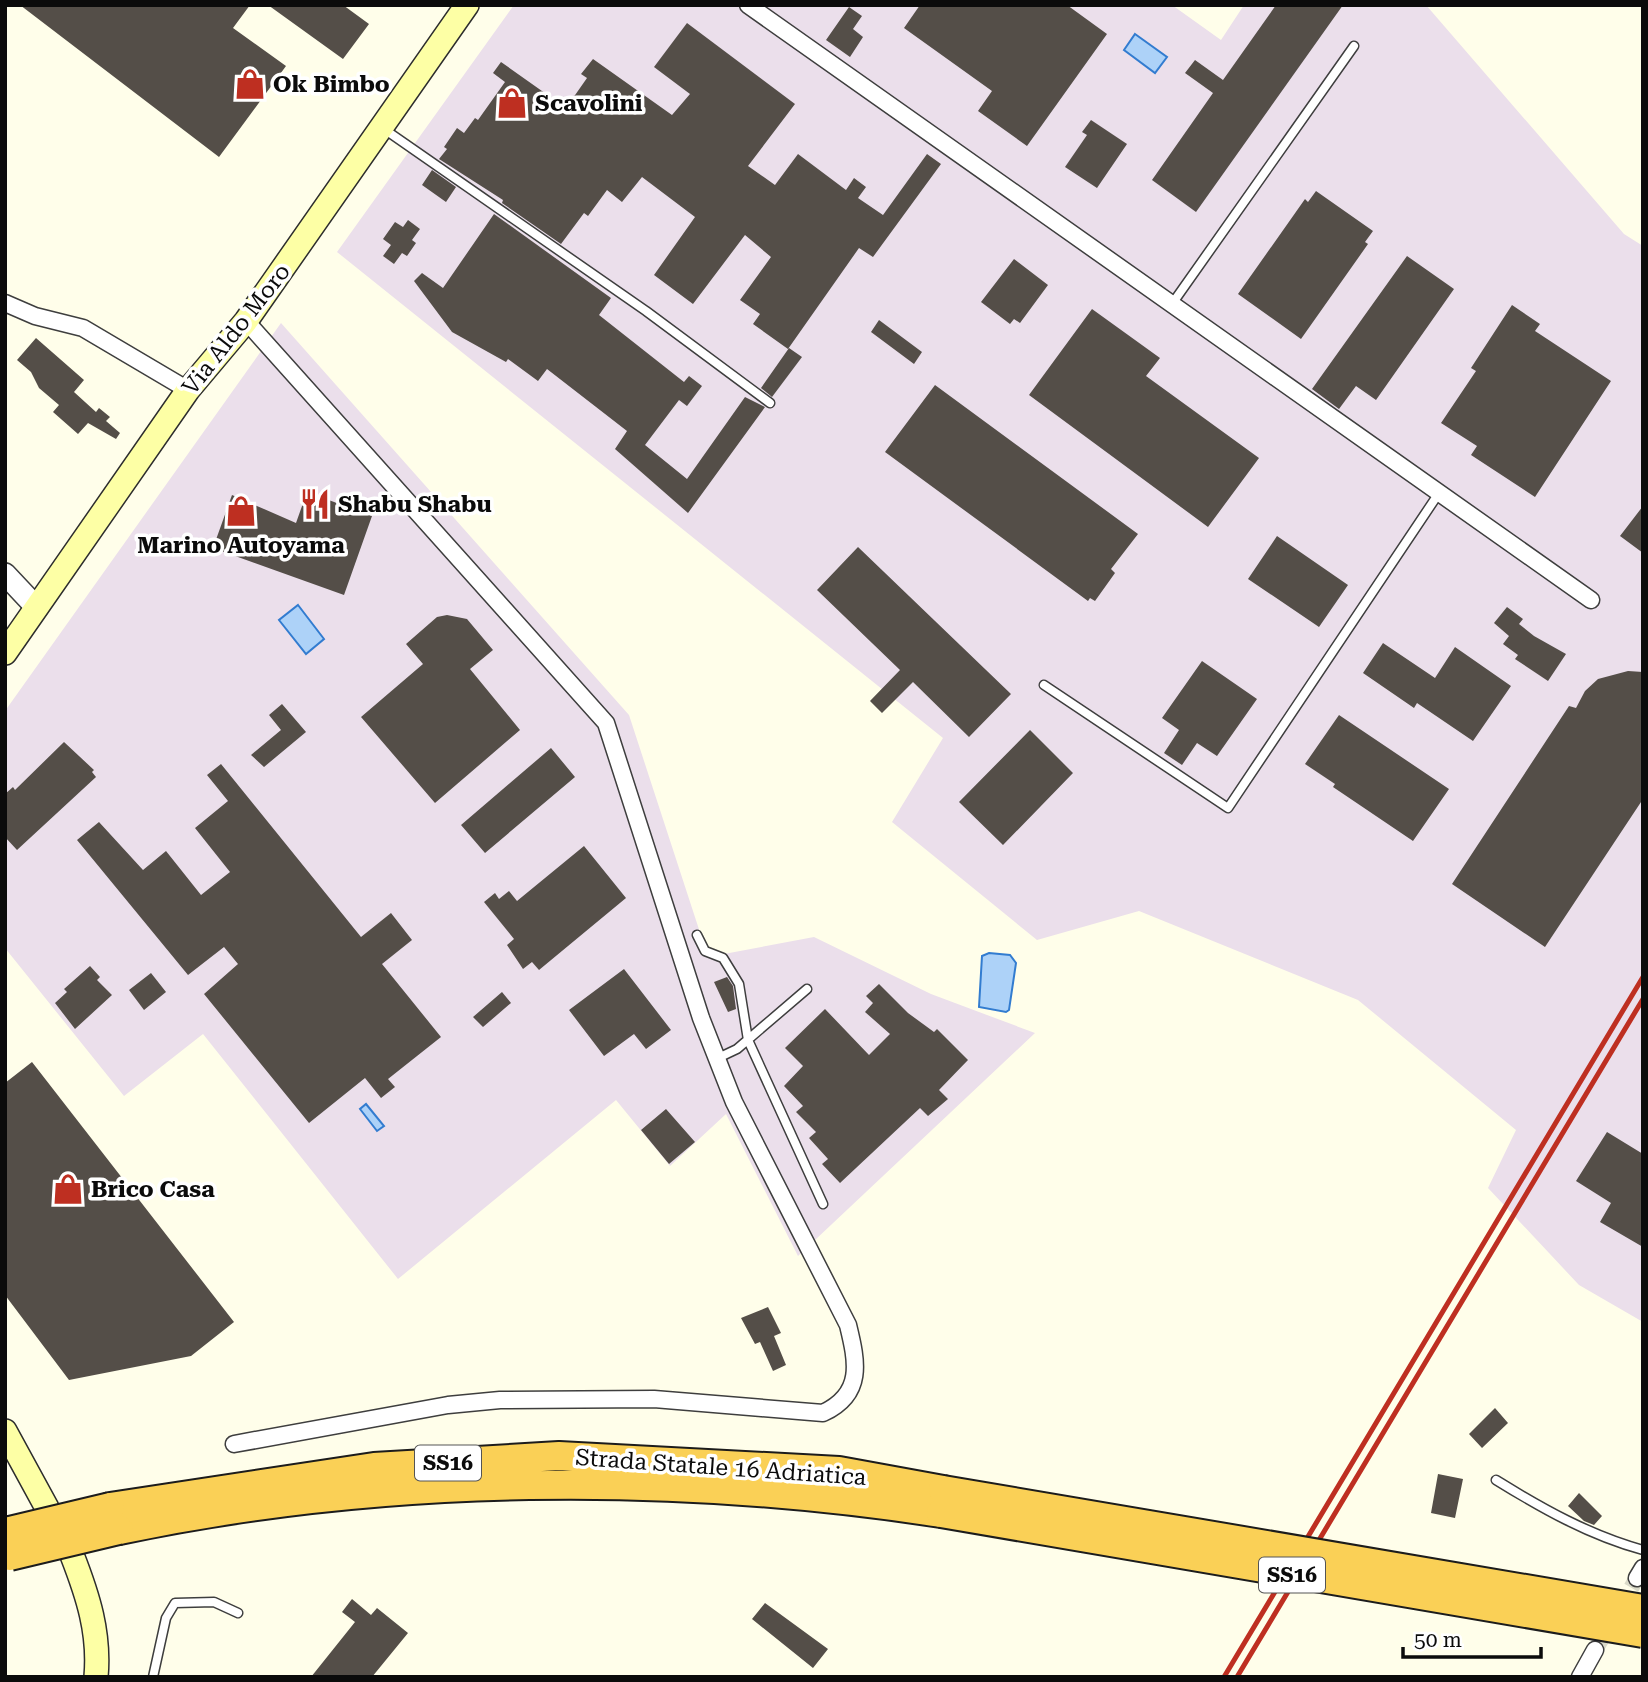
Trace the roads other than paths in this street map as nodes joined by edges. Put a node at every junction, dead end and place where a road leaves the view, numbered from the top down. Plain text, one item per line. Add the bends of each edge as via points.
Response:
1 (467, 5) edge
2 (748, 5) edge
3 (1354, 46) dead end
4 (382, 127) junction
5 (5, 303) edge
6 (1172, 304) junction
7 (246, 321) junction
8 (188, 390) junction
9 (770, 403) dead end
10 (1439, 493) junction
11 (5, 574) edge
12 (1591, 600) dead end
13 (37, 608) junction
14 (5, 653) edge
15 (1044, 685) dead end
16 (697, 935) dead end
17 (807, 989) dead end
18 (748, 1040) junction
19 (718, 1058) junction
20 (823, 1203) dead end
21 (5, 1431) edge
22 (234, 1444) dead end
23 (1496, 1480) dead end
24 (942, 1502) junction
25 (47, 1507) dead end
26 (7, 1548) edge
27 (1643, 1550) edge
28 (72, 1555) dead end
29 (1643, 1609) edge
30 (238, 1613) dead end
31 (1643, 1633) edge
32 (1595, 1650) tunnel mouth
33 (96, 1677) edge
34 (153, 1677) edge
35 (1580, 1677) edge

1 - 4 main road, Via Aldo Moro
2 - 6 street
3 - 6 lane
4 - 7 main road, Via Aldo Moro
4 - 9 lane
5 - 8 street via 83,328
6 - 10 street
7 - 8 main road, Via Aldo Moro
7 - 19 street via 606,723 654,878
8 - 13 main road, Via Aldo Moro
10 - 12 street
10 - 15 lane via 1228,808
11 - 13 street
13 - 14 main road, Via Aldo Moro
16 - 18 lane via 705,951 723,958 739,984
17 - 18 lane
18 - 19 lane
18 - 20 lane
19 - 22 street via 748,1133 848,1325 856,1359 853,1387 841,1405 823,1413 654,1399 500,1400 448,1405
21 - 25 main road
23 - 27 lane via 1551,1514
24 - 26 highway, Strada Statale 16 Adriatica / SS16, bridge via 837,1484 545,1457 374,1467 114,1519
24 - 29 highway, Strada Statale 16 Adriatica / SS16, bridge
24 - 31 highway, Strada Statale 16 Adriatica / SS16, bridge
28 - 33 main road via 88,1595 97,1640
30 - 34 lane via 214,1602 175,1603 166,1618
32 - 35 street

